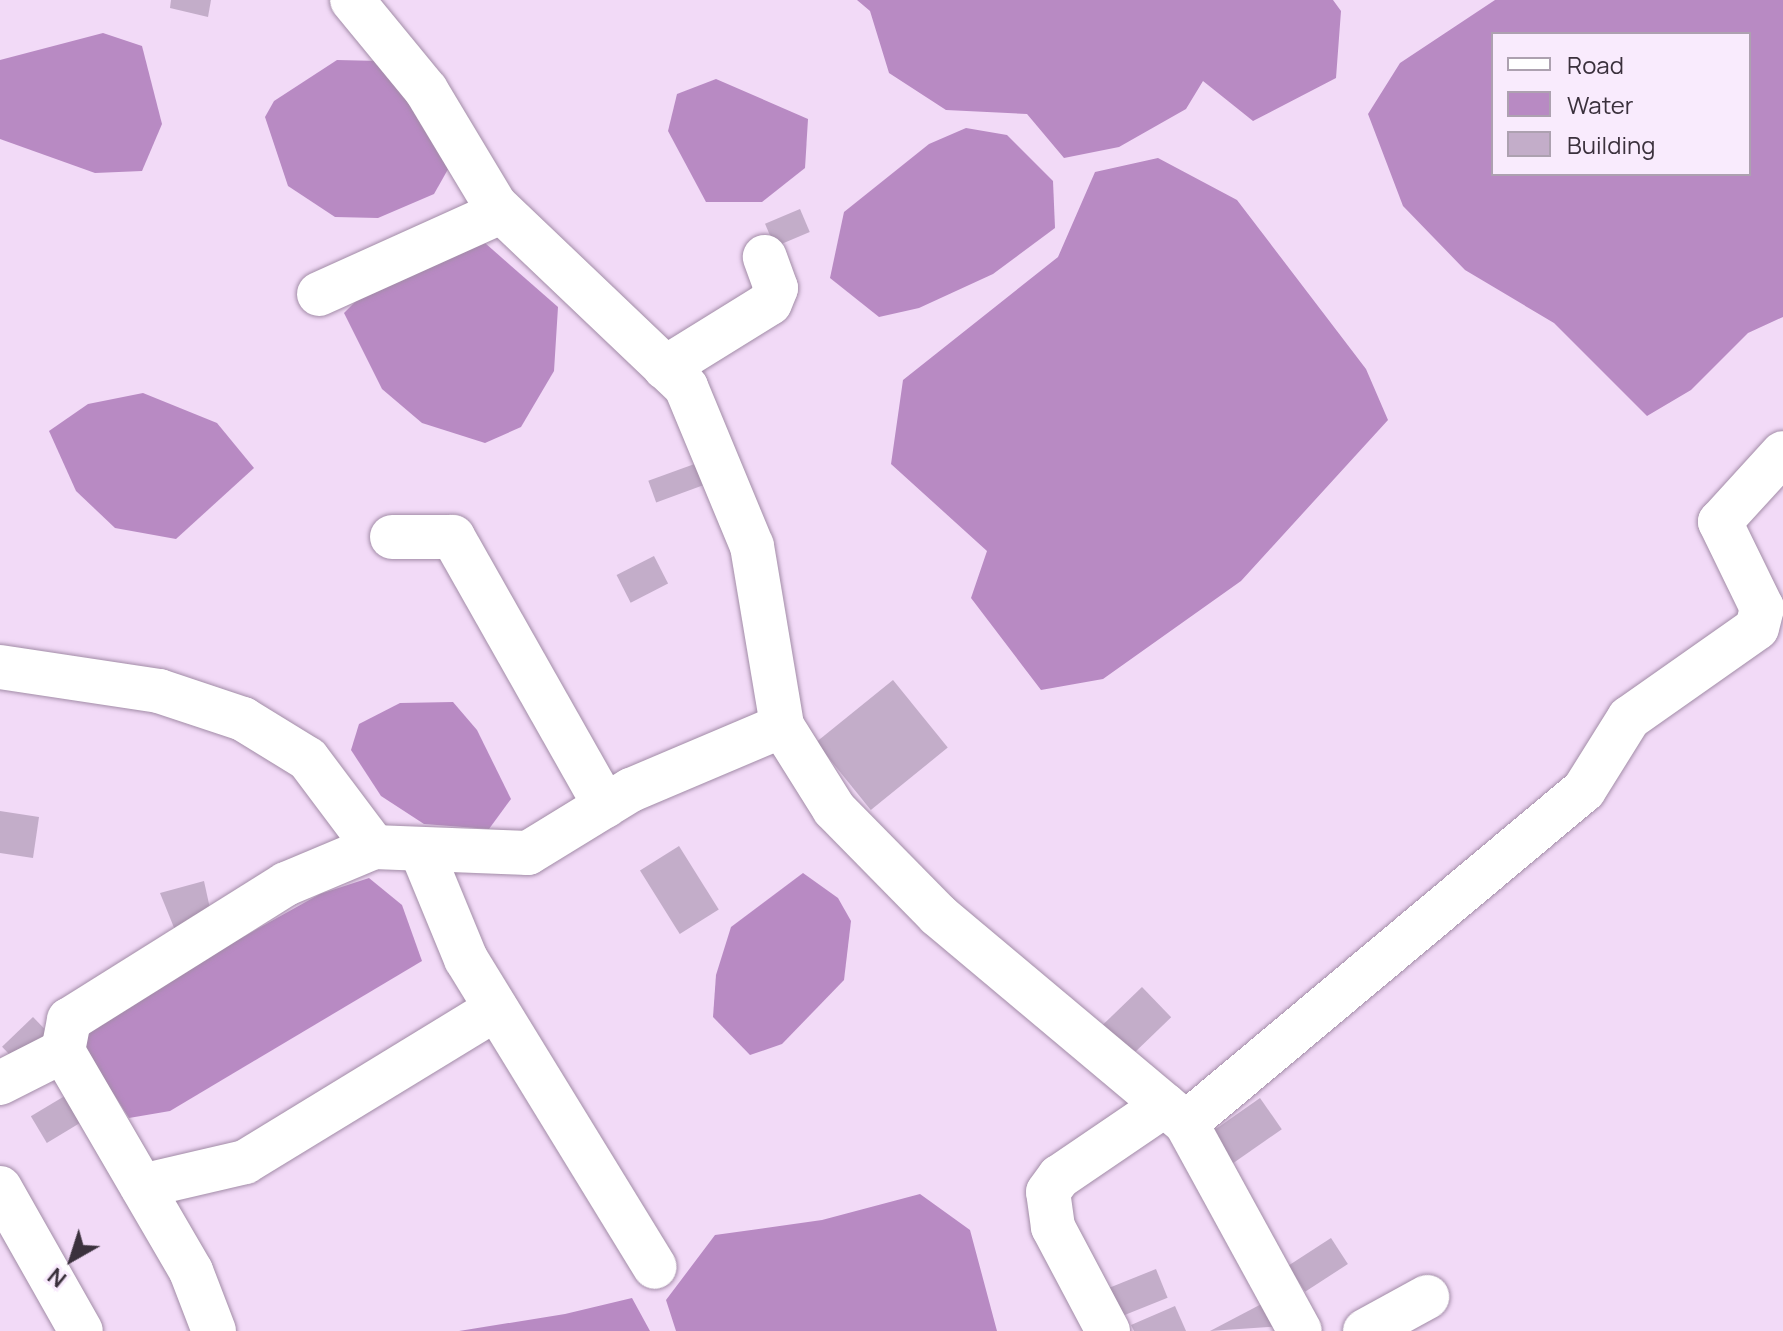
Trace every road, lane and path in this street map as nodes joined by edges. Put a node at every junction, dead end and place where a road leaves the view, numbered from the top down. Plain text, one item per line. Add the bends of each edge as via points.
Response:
1 (352, 0) edge
2 (501, 212) junction
3 (765, 257) dead end
4 (319, 294) dead end
5 (665, 368) junction
6 (1783, 453) edge
7 (392, 537) dead end
8 (2, 680) edge
9 (782, 726) junction
10 (605, 806) junction
11 (374, 847) junction
12 (421, 850) junction
13 (496, 1009) junction
14 (63, 1051) junction
15 (0, 1083) edge
16 (1176, 1114) junction
17 (142, 1186) junction
18 (0, 1188) edge
19 (655, 1267) dead end
20 (1427, 1297) dead end
21 (81, 1331) edge
22 (214, 1331) edge
23 (1108, 1331) edge
24 (1300, 1331) edge
25 (1365, 1331) edge

1 - 2 street via 426,90
2 - 4 street
2 - 5 street
3 - 5 street via 776,288 770,303
5 - 9 street via 686,387 752,546
6 - 16 street via 1720,522 1762,608 1757,628 1629,718 1584,790
7 - 10 street via 453,537
8 - 11 street via 159,691 243,719 308,759
9 - 10 street
9 - 16 street via 834,809 938,915
10 - 12 street via 528,853
11 - 12 street
11 - 14 street via 286,884 69,1020
12 - 13 street via 452,933
13 - 17 street via 245,1162
13 - 19 street
14 - 15 street
14 - 17 street
16 - 23 street via 1059,1177 1048,1192 1053,1227
16 - 24 street
17 - 22 street via 191,1271
18 - 21 street
20 - 25 street

